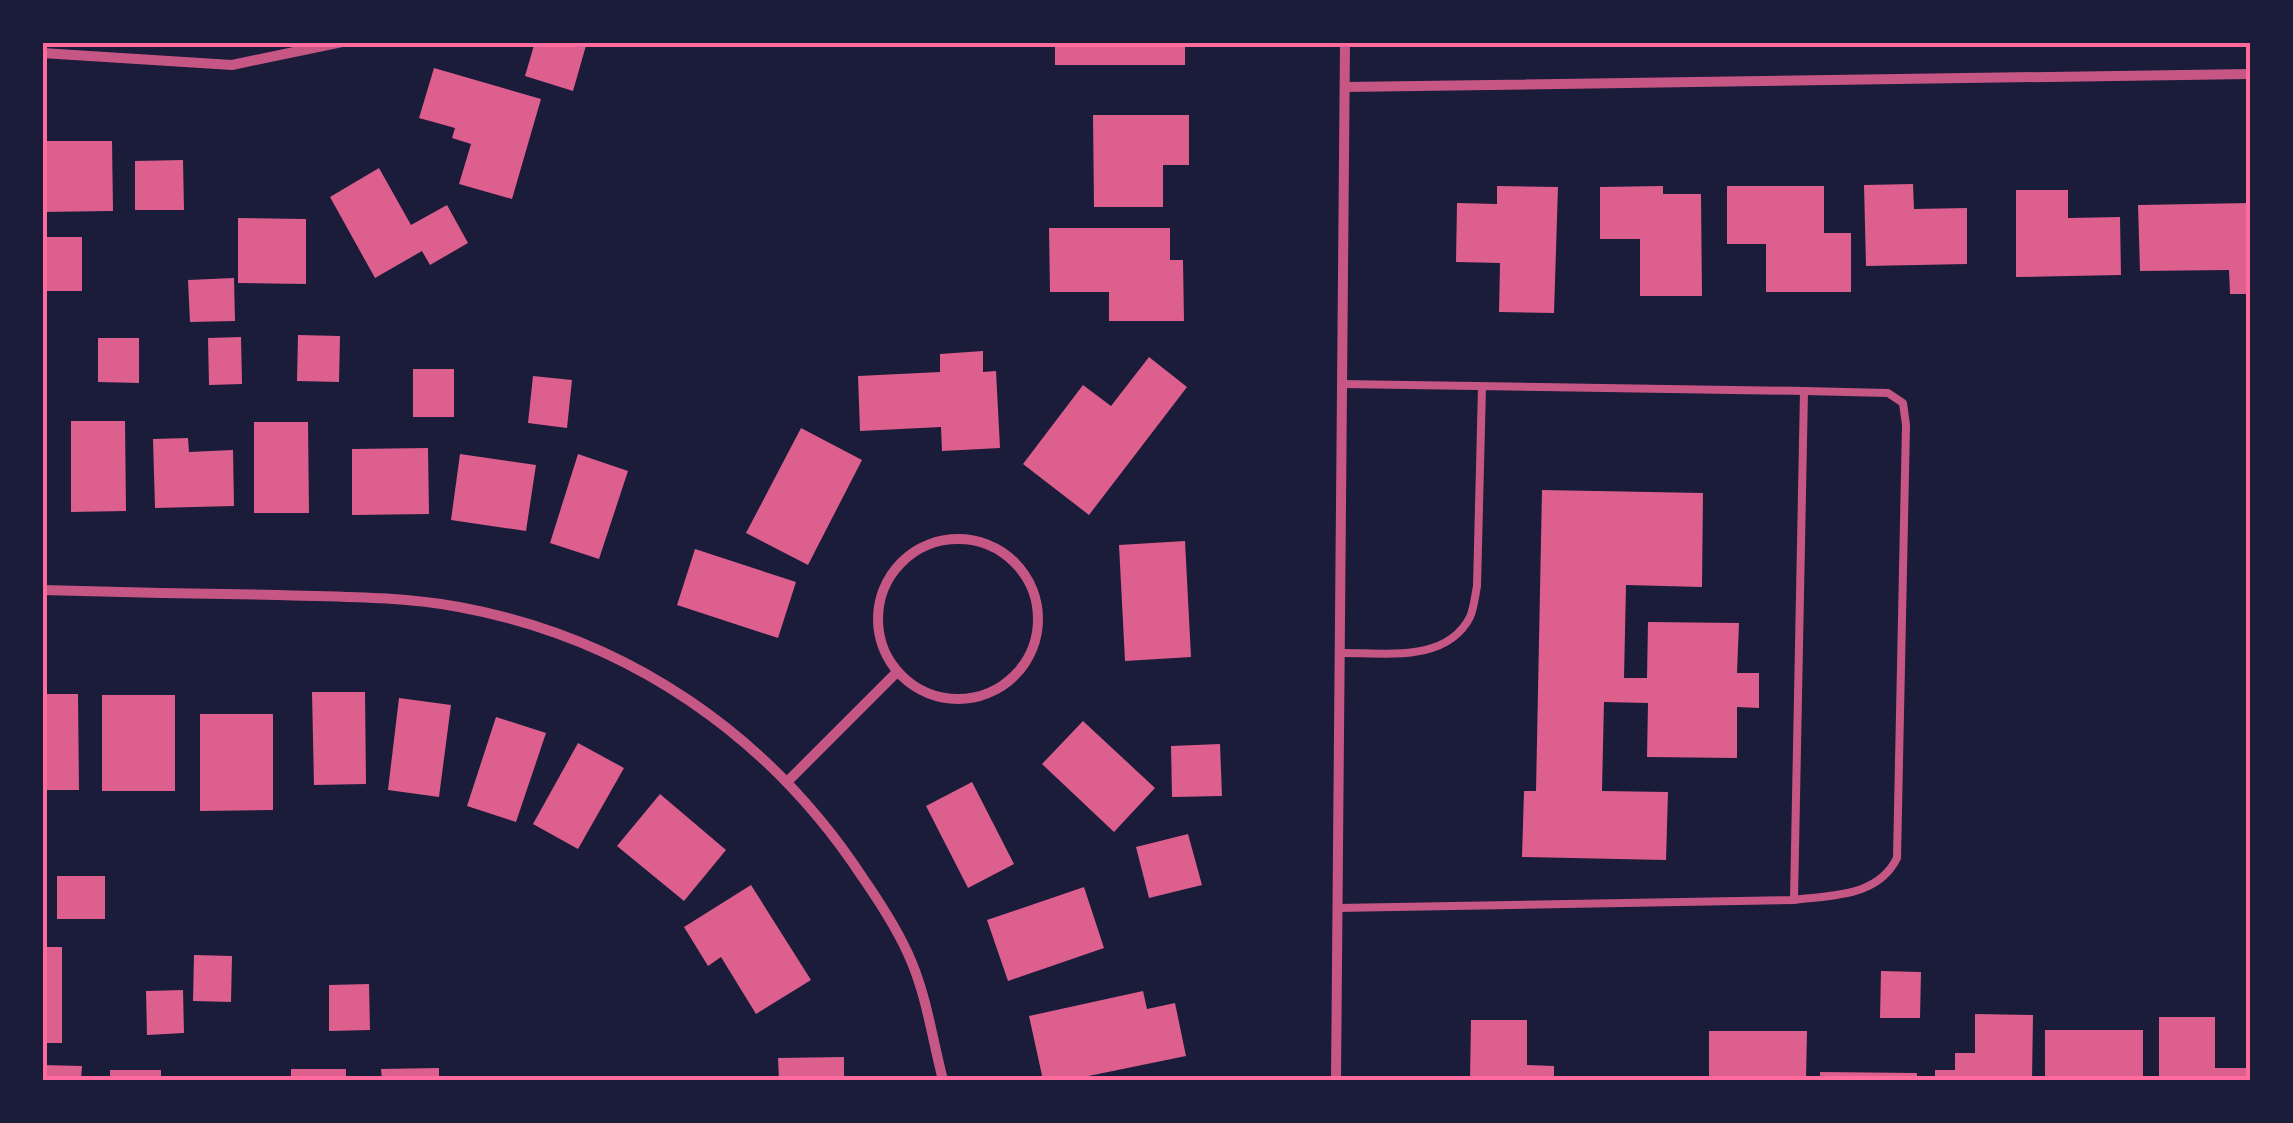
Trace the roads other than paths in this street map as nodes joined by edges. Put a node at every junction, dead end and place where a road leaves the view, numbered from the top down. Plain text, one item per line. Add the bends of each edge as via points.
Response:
1 (342, 42) edge
2 (1345, 42) edge
3 (42, 53) edge
4 (2250, 74) edge
5 (1345, 87) junction
6 (1341, 384) junction
7 (1482, 386) junction
8 (1804, 390) junction
9 (42, 590) edge
10 (1339, 653) junction
11 (897, 672) junction
12 (788, 781) junction
13 (1794, 900) junction
14 (1337, 908) junction
15 (943, 1080) edge
16 (1336, 1080) edge

1 - 3 street via 232,65
2 - 5 street
4 - 5 street
5 - 6 street
6 - 7 lane
6 - 10 street
7 - 8 lane
7 - 10 lane via 1471,615 1454,639 1426,651
8 - 13 lane
8 - 13 lane via 1888,393 1903,403 1906,425 1897,858 1891,871 1860,892
9 - 12 street via 372,597 524,623 559,632 688,696
10 - 14 street
11 - 11 street via 878,623 881,597 910,554 960,539 1008,556 1026,577 1038,628 1016,675 969,699 942,698
11 - 12 street
12 - 15 street via 833,832 913,964
13 - 14 lane
14 - 16 street

